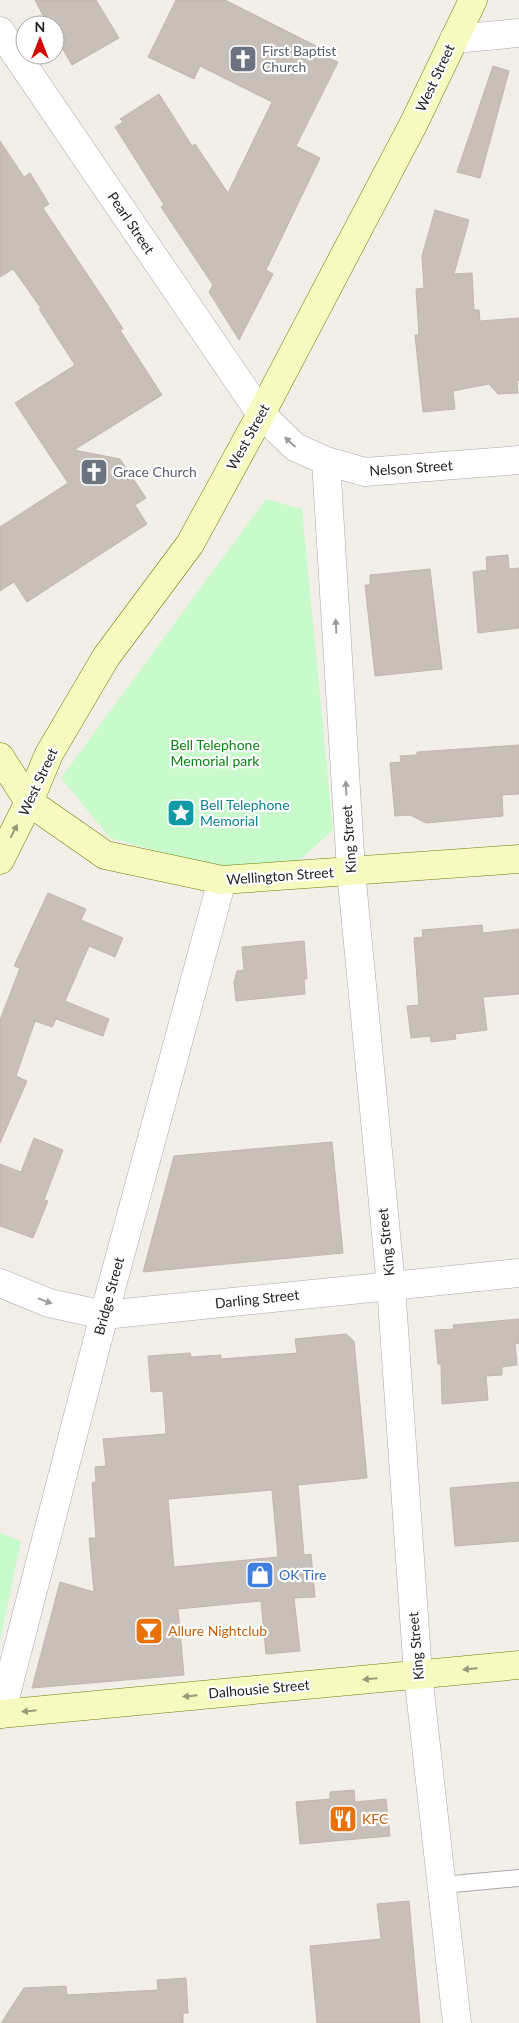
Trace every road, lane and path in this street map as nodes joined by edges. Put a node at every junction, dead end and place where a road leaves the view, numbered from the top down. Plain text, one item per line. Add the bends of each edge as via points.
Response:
1 (473, 0) edge
2 (0, 31) edge
3 (519, 33) edge
4 (454, 39) junction
5 (261, 414) junction
6 (519, 460) edge
7 (326, 461) junction
8 (0, 757) edge
9 (29, 802) junction
10 (519, 858) edge
11 (0, 860) edge
12 (351, 871) junction
13 (222, 880) junction
14 (519, 1273) edge
15 (0, 1283) edge
16 (390, 1286) junction
17 (104, 1315) junction
18 (519, 1665) edge
19 (418, 1674) junction
20 (0, 1714) edge
21 (519, 1878) edge
22 (442, 1885) junction
23 (457, 2023) edge

1 - 4 main road, West Street
2 - 5 street, Pearl Street
3 - 4 street
4 - 5 main road, West Street via 414,123
7 -> 5 street, Nelson Street via 295,447
5 - 9 main road, West Street via 190,544 106,657 49,754
6 - 7 street, Nelson Street via 365,472
12 -> 7 street, King Street
8 - 9 main road
11 -> 9 main road, West Street
9 - 13 main road, Wellington Street via 105,855
10 - 12 main road, Wellington Street
12 - 13 main road, Wellington Street
12 - 16 street, King Street
13 - 17 street, Bridge Street
14 - 16 street, Darling Street
15 -> 17 street, Darling Street via 49,1304
16 - 17 street, Darling Street
16 - 19 street, King Street
17 - 20 street, Bridge Street
18 -> 19 main road, Dalhousie Street
19 -> 20 main road, Dalhousie Street
19 - 22 street, King Street
21 - 22 lane
22 - 23 street, King Street

